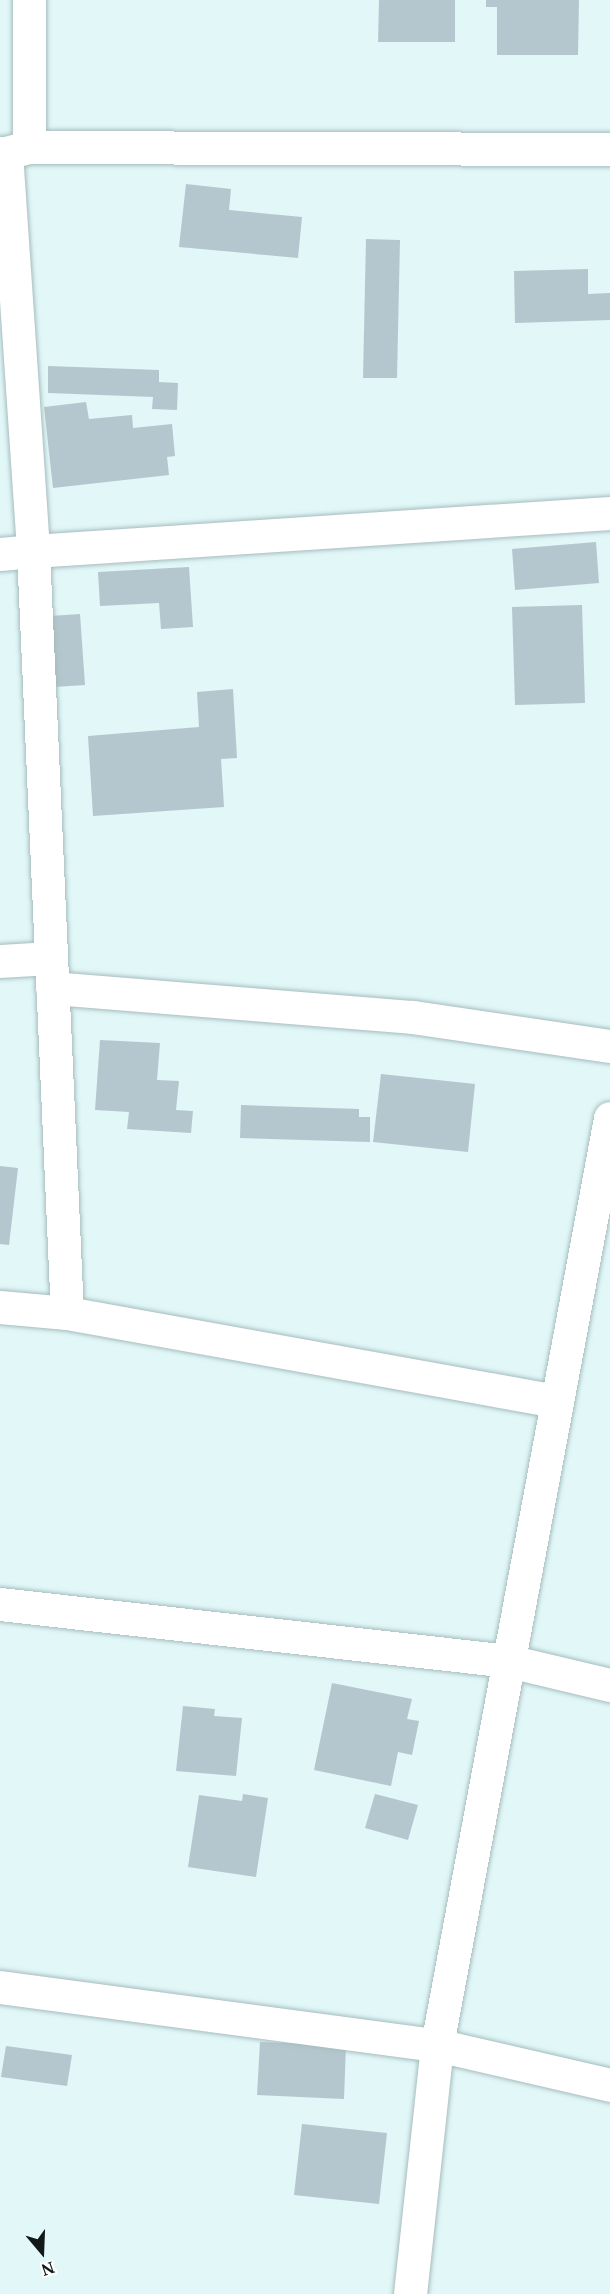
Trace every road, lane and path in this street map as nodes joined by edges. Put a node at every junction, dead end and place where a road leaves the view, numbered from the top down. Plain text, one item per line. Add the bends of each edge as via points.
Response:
1 (29, 0) edge
2 (610, 149) edge
3 (12, 151) edge
4 (610, 513) edge
5 (33, 551) junction
6 (0, 554) edge
7 (0, 961) edge
8 (51, 973) junction
9 (610, 1046) edge
10 (610, 1118) edge
11 (599, 1250) edge
12 (0, 1307) edge
13 (67, 1313) junction
14 (557, 1401) junction
15 (0, 1604) edge
16 (509, 1662) junction
17 (610, 1685) edge
18 (0, 1987) edge
19 (437, 2045) junction
20 (610, 2085) edge
21 (410, 2294) edge

1 - 3 street
2 - 3 street
3 - 5 street
4 - 5 street
5 - 6 street
5 - 8 street
7 - 8 street
8 - 9 street via 413,1017
8 - 13 street
10 - 11 street
11 - 14 street
12 - 13 street
13 - 14 street
14 - 16 street
15 - 16 street
16 - 17 street
16 - 19 street
18 - 19 street
19 - 20 street
19 - 21 street

